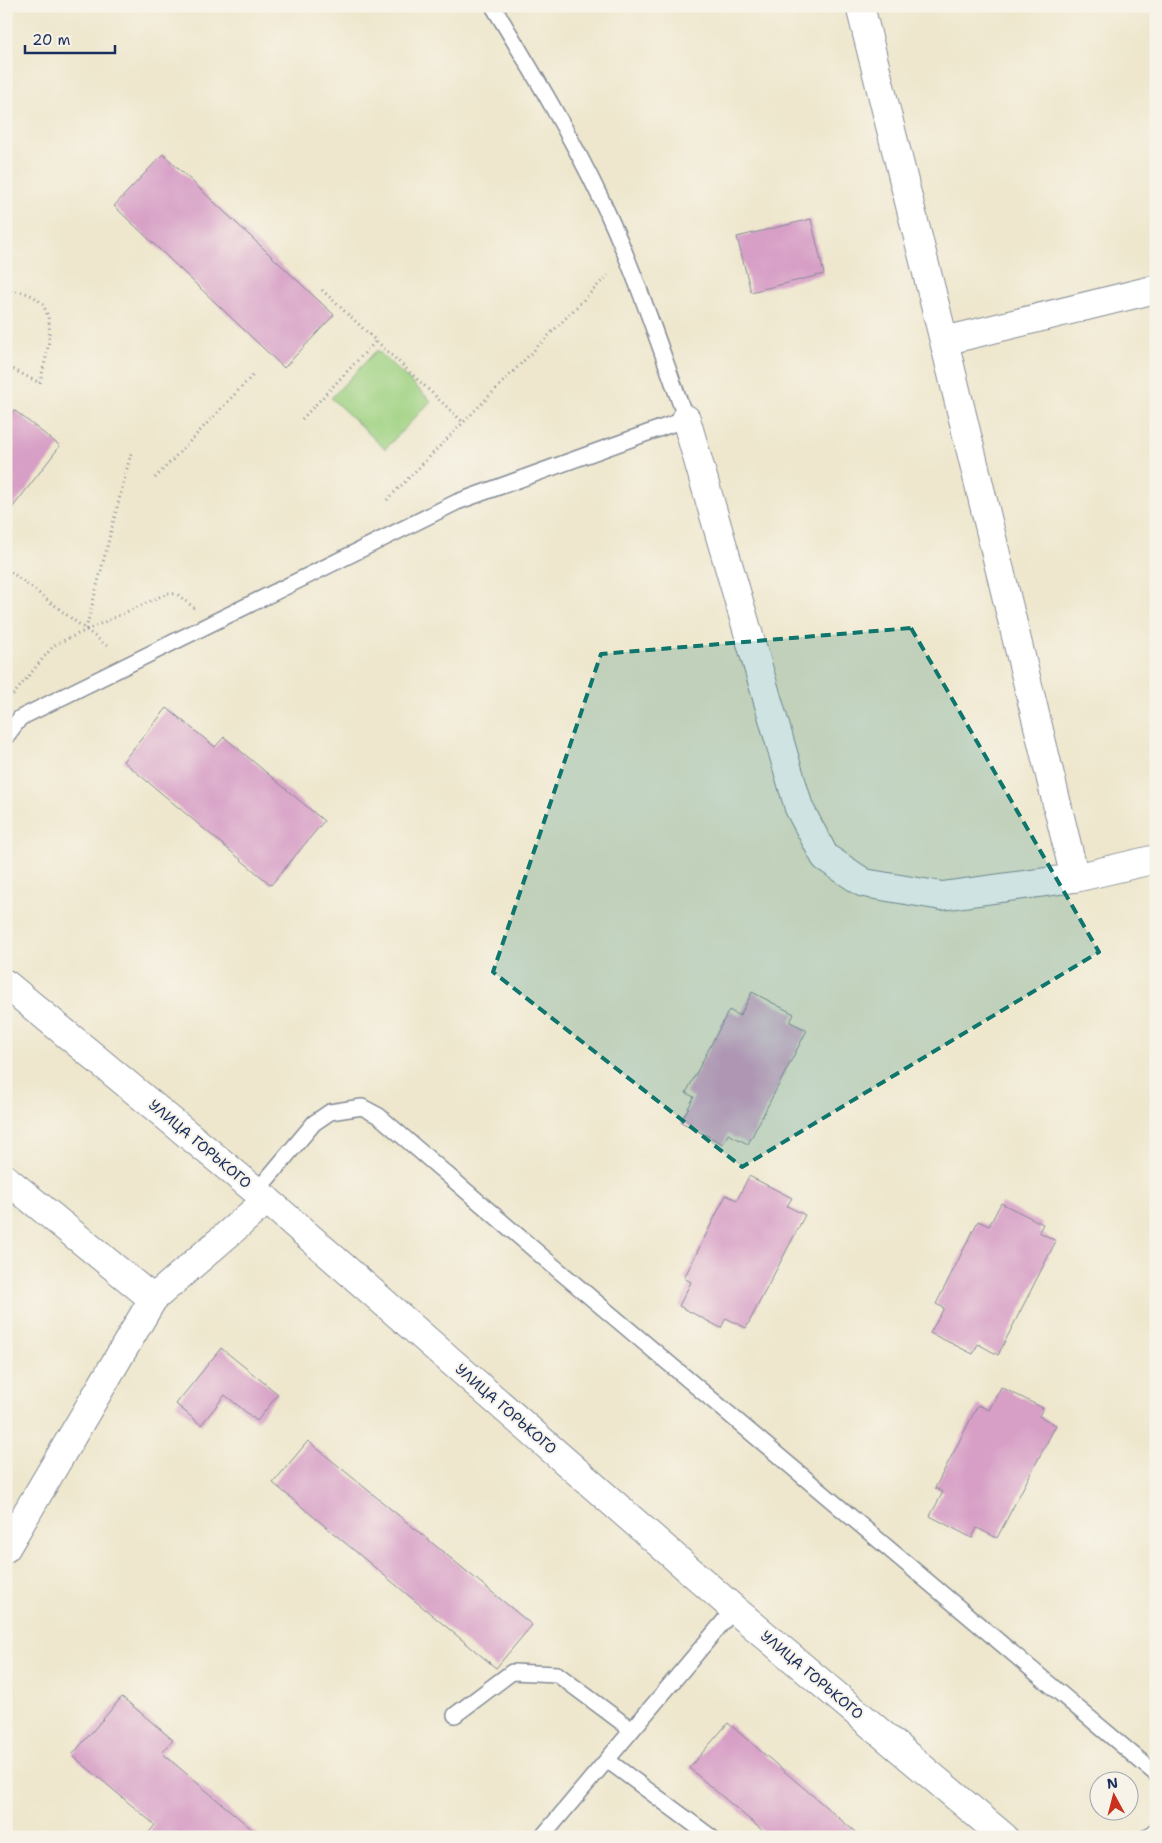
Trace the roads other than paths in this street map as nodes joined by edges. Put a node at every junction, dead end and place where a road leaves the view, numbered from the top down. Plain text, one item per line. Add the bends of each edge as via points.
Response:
1 (493, 6) edge
2 (860, 6) edge
3 (1156, 289) edge
4 (944, 341) junction
5 (686, 419) junction
6 (6, 736) edge
7 (1156, 859) edge
8 (1075, 878) junction
9 (6, 984) edge
10 (6, 1179) edge
11 (262, 1196) junction
12 (153, 1299) junction
13 (6, 1548) edge
14 (734, 1609) junction
15 (455, 1715) dead end
16 (632, 1730) junction
17 (607, 1760) junction
18 (1156, 1774) edge
19 (1156, 1830) edge
20 (542, 1837) edge
21 (711, 1837) edge
22 (1004, 1837) edge
23 (1147, 1837) edge

1 - 5 lane via 543,88 601,198
2 - 4 street
3 - 4 street
4 - 8 street
5 - 6 lane via 457,502 20,718
5 - 8 street via 799,808 825,857 864,883 942,896
7 - 8 street
9 - 11 street, УЛИЦА ГОРЬКОГО
10 - 12 street
11 - 12 street
11 - 14 street, УЛИЦА ГОРЬКОГО
11 - 18 lane via 314,1124 330,1112 362,1107 379,1116
12 - 13 street
14 - 16 lane
14 - 22 street, УЛИЦА ГОРЬКОГО
15 - 16 lane via 512,1672 557,1674
16 - 17 lane
17 - 20 lane
17 - 21 lane
19 - 23 lane

